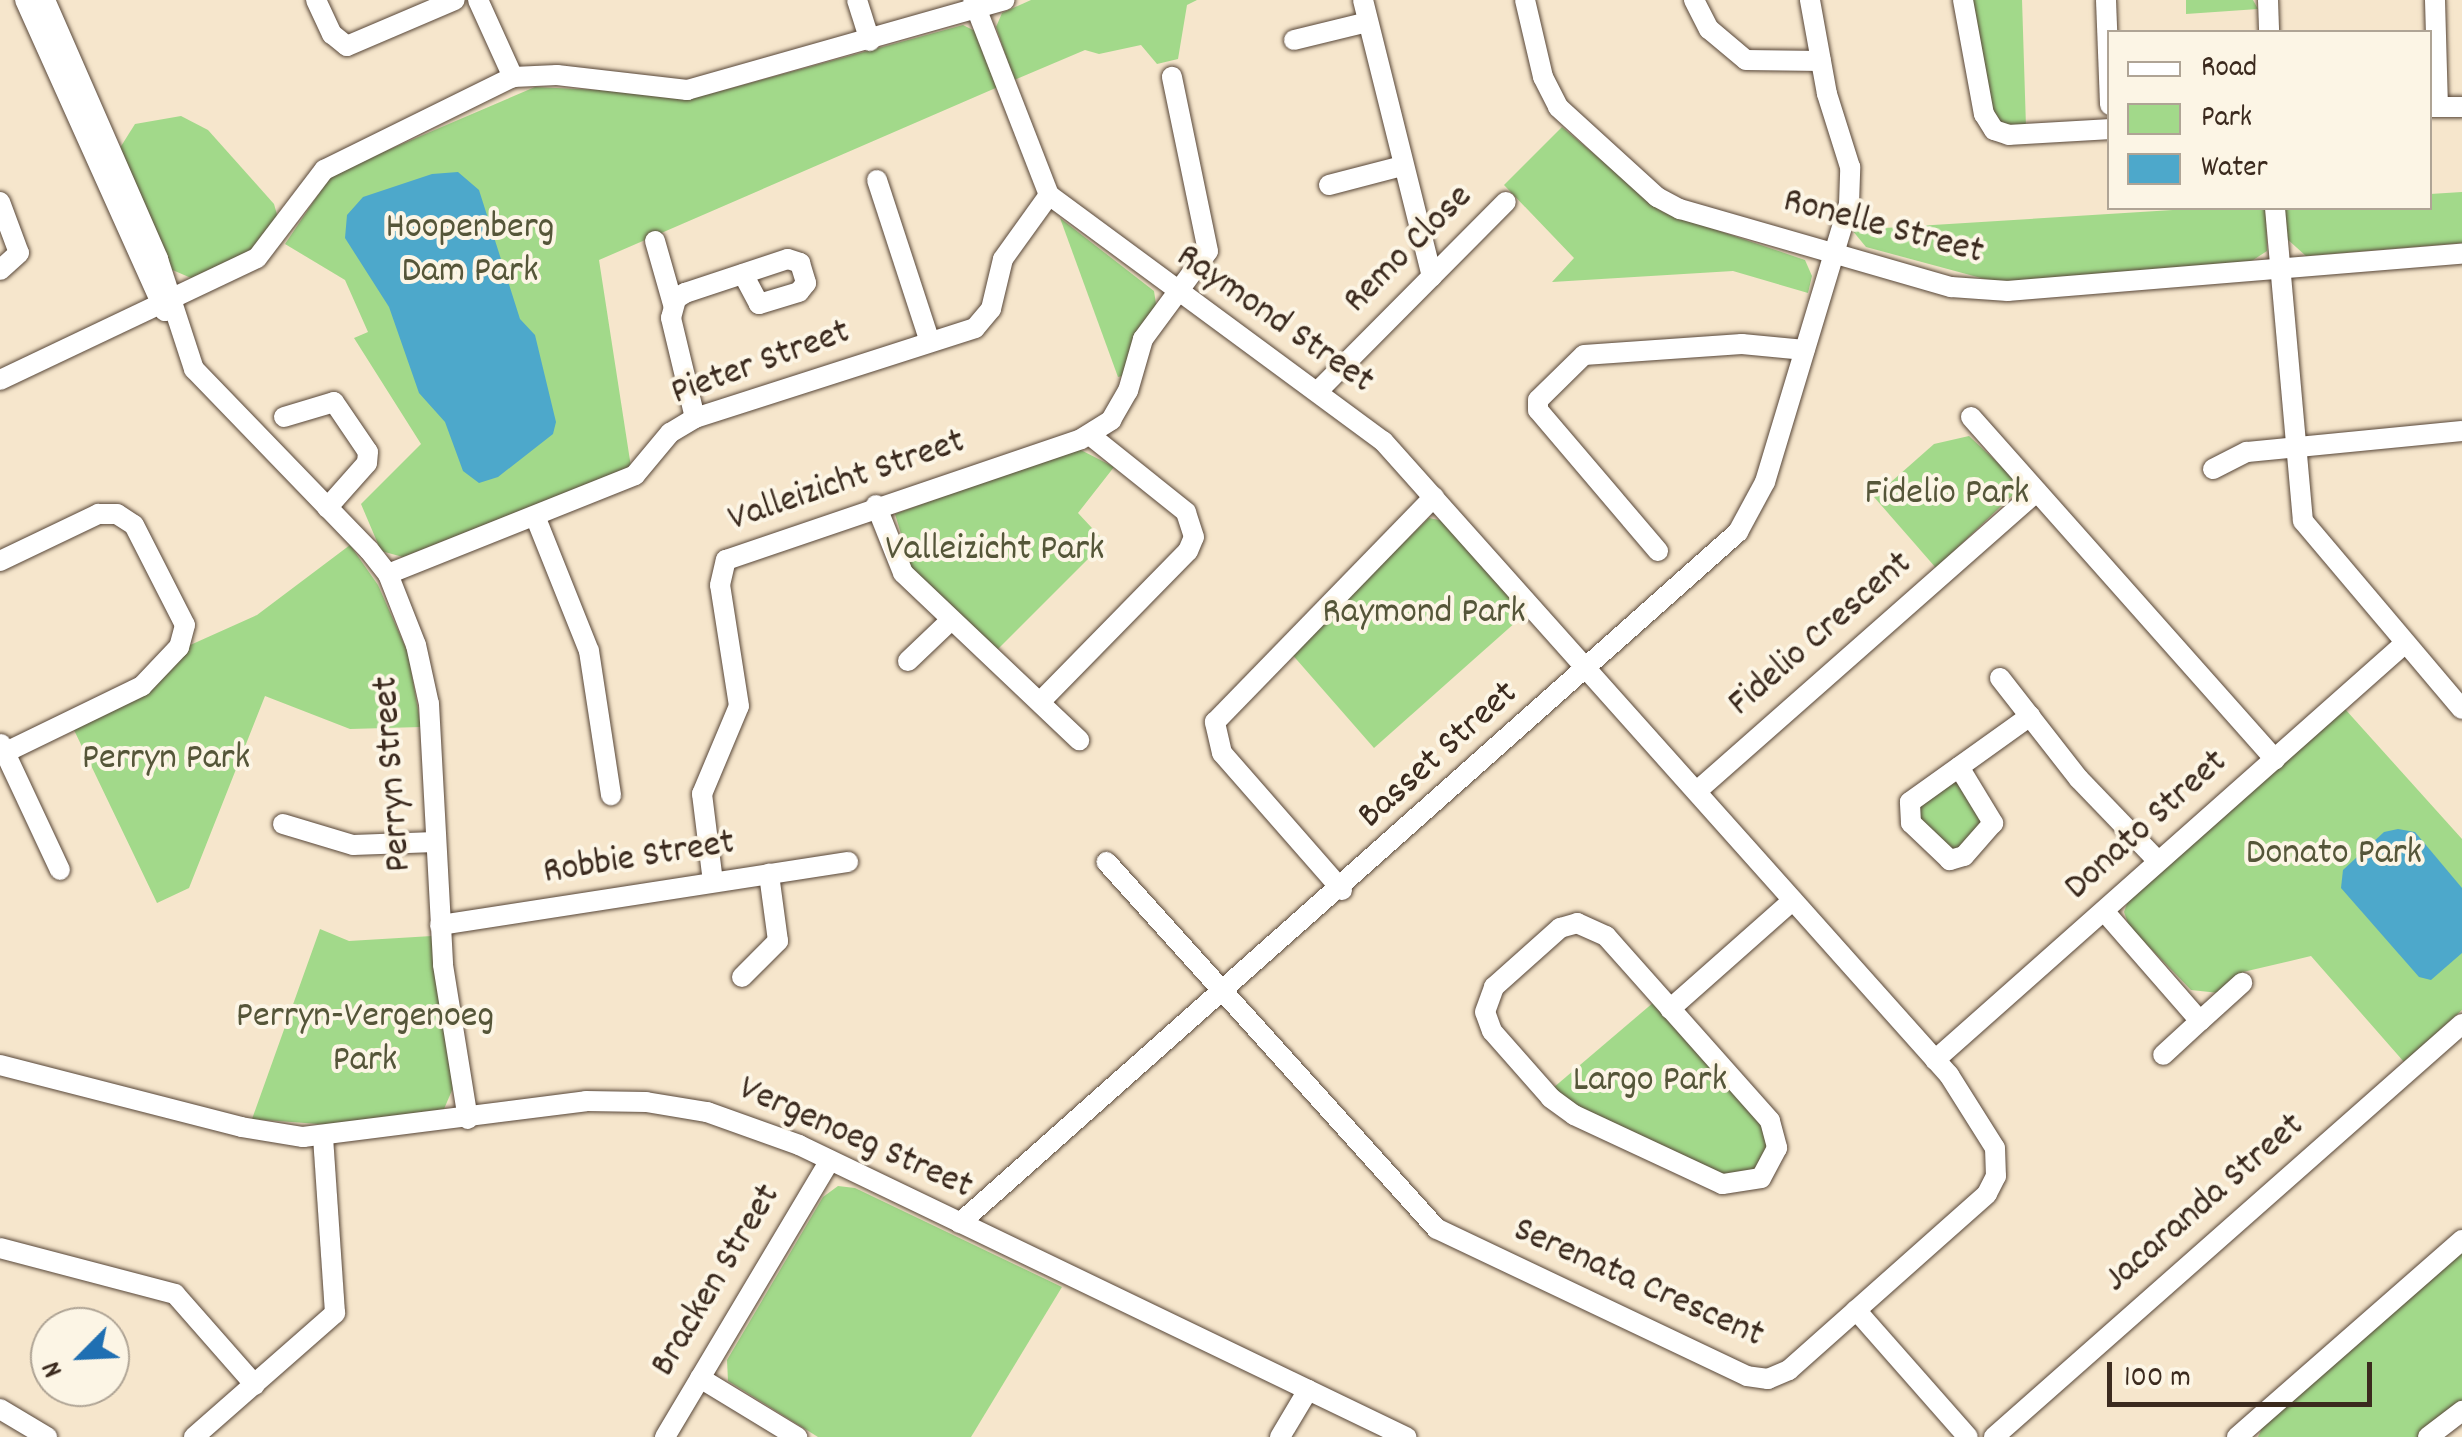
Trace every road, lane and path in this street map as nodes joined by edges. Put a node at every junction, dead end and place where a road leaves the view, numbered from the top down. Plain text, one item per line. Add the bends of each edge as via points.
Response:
1 (25, 0) edge
2 (45, 0) edge
3 (316, 0) edge
4 (455, 0) edge
5 (478, 0) edge
6 (857, 0) edge
7 (1005, 0) edge
8 (1363, 0) edge
9 (1525, 0) edge
10 (1694, 0) edge
11 (1810, 0) edge
12 (1963, 0) edge
13 (2106, 0) edge
14 (2268, 0) edge
15 (2434, 0) edge
16 (975, 5) edge
17 (1368, 22) junction
18 (2107, 30) edge
19 (2269, 30) edge
20 (1294, 40) dead end
21 (870, 41) junction
22 (1821, 61) junction
23 (513, 77) junction
24 (1172, 77) dead end
25 (2462, 106) edge
26 (2434, 107) edge
27 (2107, 129) edge
28 (1402, 166) junction
29 (877, 180) dead end
30 (1329, 185) dead end
31 (1049, 195) junction
32 (0, 202) edge
33 (1506, 202) dead end
34 (2275, 210) edge
35 (655, 240) dead end
36 (1834, 252) junction
37 (2462, 254) edge
38 (2282, 269) junction
39 (0, 270) edge
40 (742, 274) dead end
41 (1432, 277) junction
42 (1176, 295) junction
43 (165, 301) junction
44 (673, 304) junction
45 (930, 342) junction
46 (1805, 350) junction
47 (0, 380) edge
48 (1319, 390) junction
49 (1971, 417) dead end
50 (284, 418) dead end
51 (695, 418) junction
52 (2462, 432) edge
53 (1091, 436) junction
54 (2296, 447) junction
55 (2213, 470) dead end
56 (2037, 491) junction
57 (1434, 497) junction
58 (876, 505) junction
59 (327, 508) junction
60 (534, 516) junction
61 (1658, 551) dead end
62 (0, 561) edge
63 (388, 574) junction
64 (950, 620) junction
65 (2404, 644) junction
66 (908, 661) dead end
67 (1589, 669) junction
68 (2000, 678) dead end
69 (1040, 702) junction
70 (2462, 710) edge
71 (2030, 716) junction
72 (1078, 740) dead end
73 (2, 750) edge
74 (2275, 760) junction
75 (1959, 767) junction
76 (1697, 792) junction
77 (611, 795) dead end
78 (283, 824) dead end
79 (435, 842) junction
80 (2158, 861) junction
81 (848, 862) dead end
82 (1107, 862) dead end
83 (60, 870) dead end
84 (769, 874) junction
85 (713, 882) junction
86 (1342, 890) junction
87 (1793, 900) junction
88 (2104, 911) junction
89 (440, 925) junction
90 (742, 977) dead end
91 (2242, 984) dead end
92 (1226, 993) junction
93 (1670, 1009) junction
94 (2200, 1021) junction
95 (2462, 1024) edge
96 (2163, 1055) dead end
97 (1935, 1060) junction
98 (0, 1064) edge
99 (468, 1119) junction
100 (324, 1137) junction
101 (830, 1160) junction
102 (960, 1222) junction
103 (2462, 1240) edge
104 (0, 1248) edge
105 (1856, 1310) junction
106 (700, 1378) junction
107 (255, 1385) junction
108 (1308, 1390) junction
109 (0, 1409) edge
110 (2462, 1410) edge
111 (2238, 1436) edge
112 (47, 1437) edge
113 (194, 1437) edge
114 (665, 1437) edge
115 (796, 1437) edge
116 (1280, 1437) edge
117 (1406, 1437) edge
118 (1968, 1437) edge
119 (1994, 1437) edge
120 (2428, 1437) edge

1 - 43 street, Perryn Street
2 - 43 street, Perryn Street
3 - 4 street via 332,34 348,46
5 - 23 street
6 - 21 street
7 - 16 street
8 - 17 street
9 - 36 street, Ronelle Street via 1552,98 1644,186 1680,209
10 - 22 street via 1709,30 1746,60
11 - 22 street, Basset Street
12 - 27 street via 1984,114 1994,130 2010,135
13 - 18 street
14 - 19 street
15 - 26 street
16 - 21 street
16 - 31 street
17 - 20 street
17 - 28 street
21 - 23 street via 687,90 556,75
22 - 36 street, Basset Street via 1851,180
23 - 43 street via 324,170 257,258
24 - 42 street via 1208,245
25 - 26 street
28 - 30 street
28 - 41 street
29 - 45 street
31 - 42 street, Raymond Street
31 - 45 street, Pieter Street via 1003,259 984,320
32 - 39 street via 19,252
33 - 41 street, Remo Close
34 - 38 street
35 - 44 street
36 - 38 street, Ronelle Street via 1978,292
36 - 46 street, Basset Street
37 - 38 street, Ronelle Street
38 - 54 street
40 - 44 street via 685,293
41 - 48 street, Remo Close
42 - 48 street, Raymond Street
42 - 53 street via 1143,339 1121,408
43 - 47 street
43 - 59 street, Perryn Street via 201,382
44 - 51 street
45 - 51 street, Pieter Street
46 - 61 street via 1742,344 1584,355 1538,400 1538,410
46 - 67 street, Basset Street via 1765,482 1738,532
48 - 57 street, Raymond Street via 1383,441
49 - 56 street
50 - 59 street via 334,402 368,452 367,463
51 - 60 street, Pieter Street via 670,433 635,475
52 - 54 street
53 - 58 street, Valleizicht Street
53 - 69 street via 1186,512 1194,537 1188,551
54 - 55 street via 2239,454
54 - 65 street via 2307,530
56 - 74 street
56 - 76 street, Fidelio Crescent
57 - 67 street, Raymond Street
57 - 86 street via 1215,722 1222,753
58 - 64 street via 898,566
58 - 85 street, Valleizicht Street via 731,554 722,568 739,706 702,794
59 - 63 street, Perryn Street
60 - 63 street, Pieter Street
60 - 77 street via 588,651
62 - 73 street via 98,514 117,514 134,525 184,626 179,648 142,686
63 - 79 street, Perryn Street via 425,674
64 - 66 street
64 - 69 street
65 - 70 street
65 - 74 street, Donato Street
67 - 76 street, Serenata Crescent
67 - 86 street, Basset Street
68 - 71 street
69 - 72 street
71 - 75 street
71 - 80 street via 2079,780
73 - 83 street
74 - 80 street, Donato Street
75 - 75 street via 1993,823 1964,856 1950,860 1911,823 1908,808
76 - 87 street, Serenata Crescent
78 - 79 street via 353,846
79 - 89 street, Perryn Street
80 - 88 street, Donato Street
81 - 84 street, Robbie Street
82 - 92 street, Serenata Crescent
84 - 85 street, Robbie Street
84 - 90 street via 776,947
85 - 89 street, Robbie Street
86 - 92 street, Basset Street
87 - 93 street
87 - 97 street, Serenata Crescent
88 - 94 street
88 - 97 street, Donato Street
89 - 99 street, Perryn Street
91 - 94 street
92 - 102 street, Basset Street
92 - 105 street, Serenata Crescent via 1420,1214 1456,1240 1758,1379 1789,1370
93 - 93 street via 1774,1130 1775,1157 1754,1182 1722,1184 1566,1110 1492,1031 1486,1012 1494,987 1560,928 1576,923 1600,930
94 - 96 street
95 - 119 street, Jacaranda Street
97 - 105 street, Serenata Crescent via 1992,1140 1996,1176 1986,1194
98 - 100 street, Vergenoeg Street via 241,1127
99 - 100 street, Vergenoeg Street
99 - 101 street, Vergenoeg Street via 586,1102 646,1102 738,1122
100 - 107 street via 337,1306 327,1323
101 - 102 street, Vergenoeg Street
101 - 106 street, Bracken Street
102 - 108 street, Vergenoeg Street
103 - 111 street
104 - 107 street via 175,1294
105 - 118 street
106 - 114 street, Bracken Street
106 - 115 street
107 - 113 street
108 - 116 street
108 - 117 street, Vergenoeg Street
109 - 112 street
110 - 120 street

